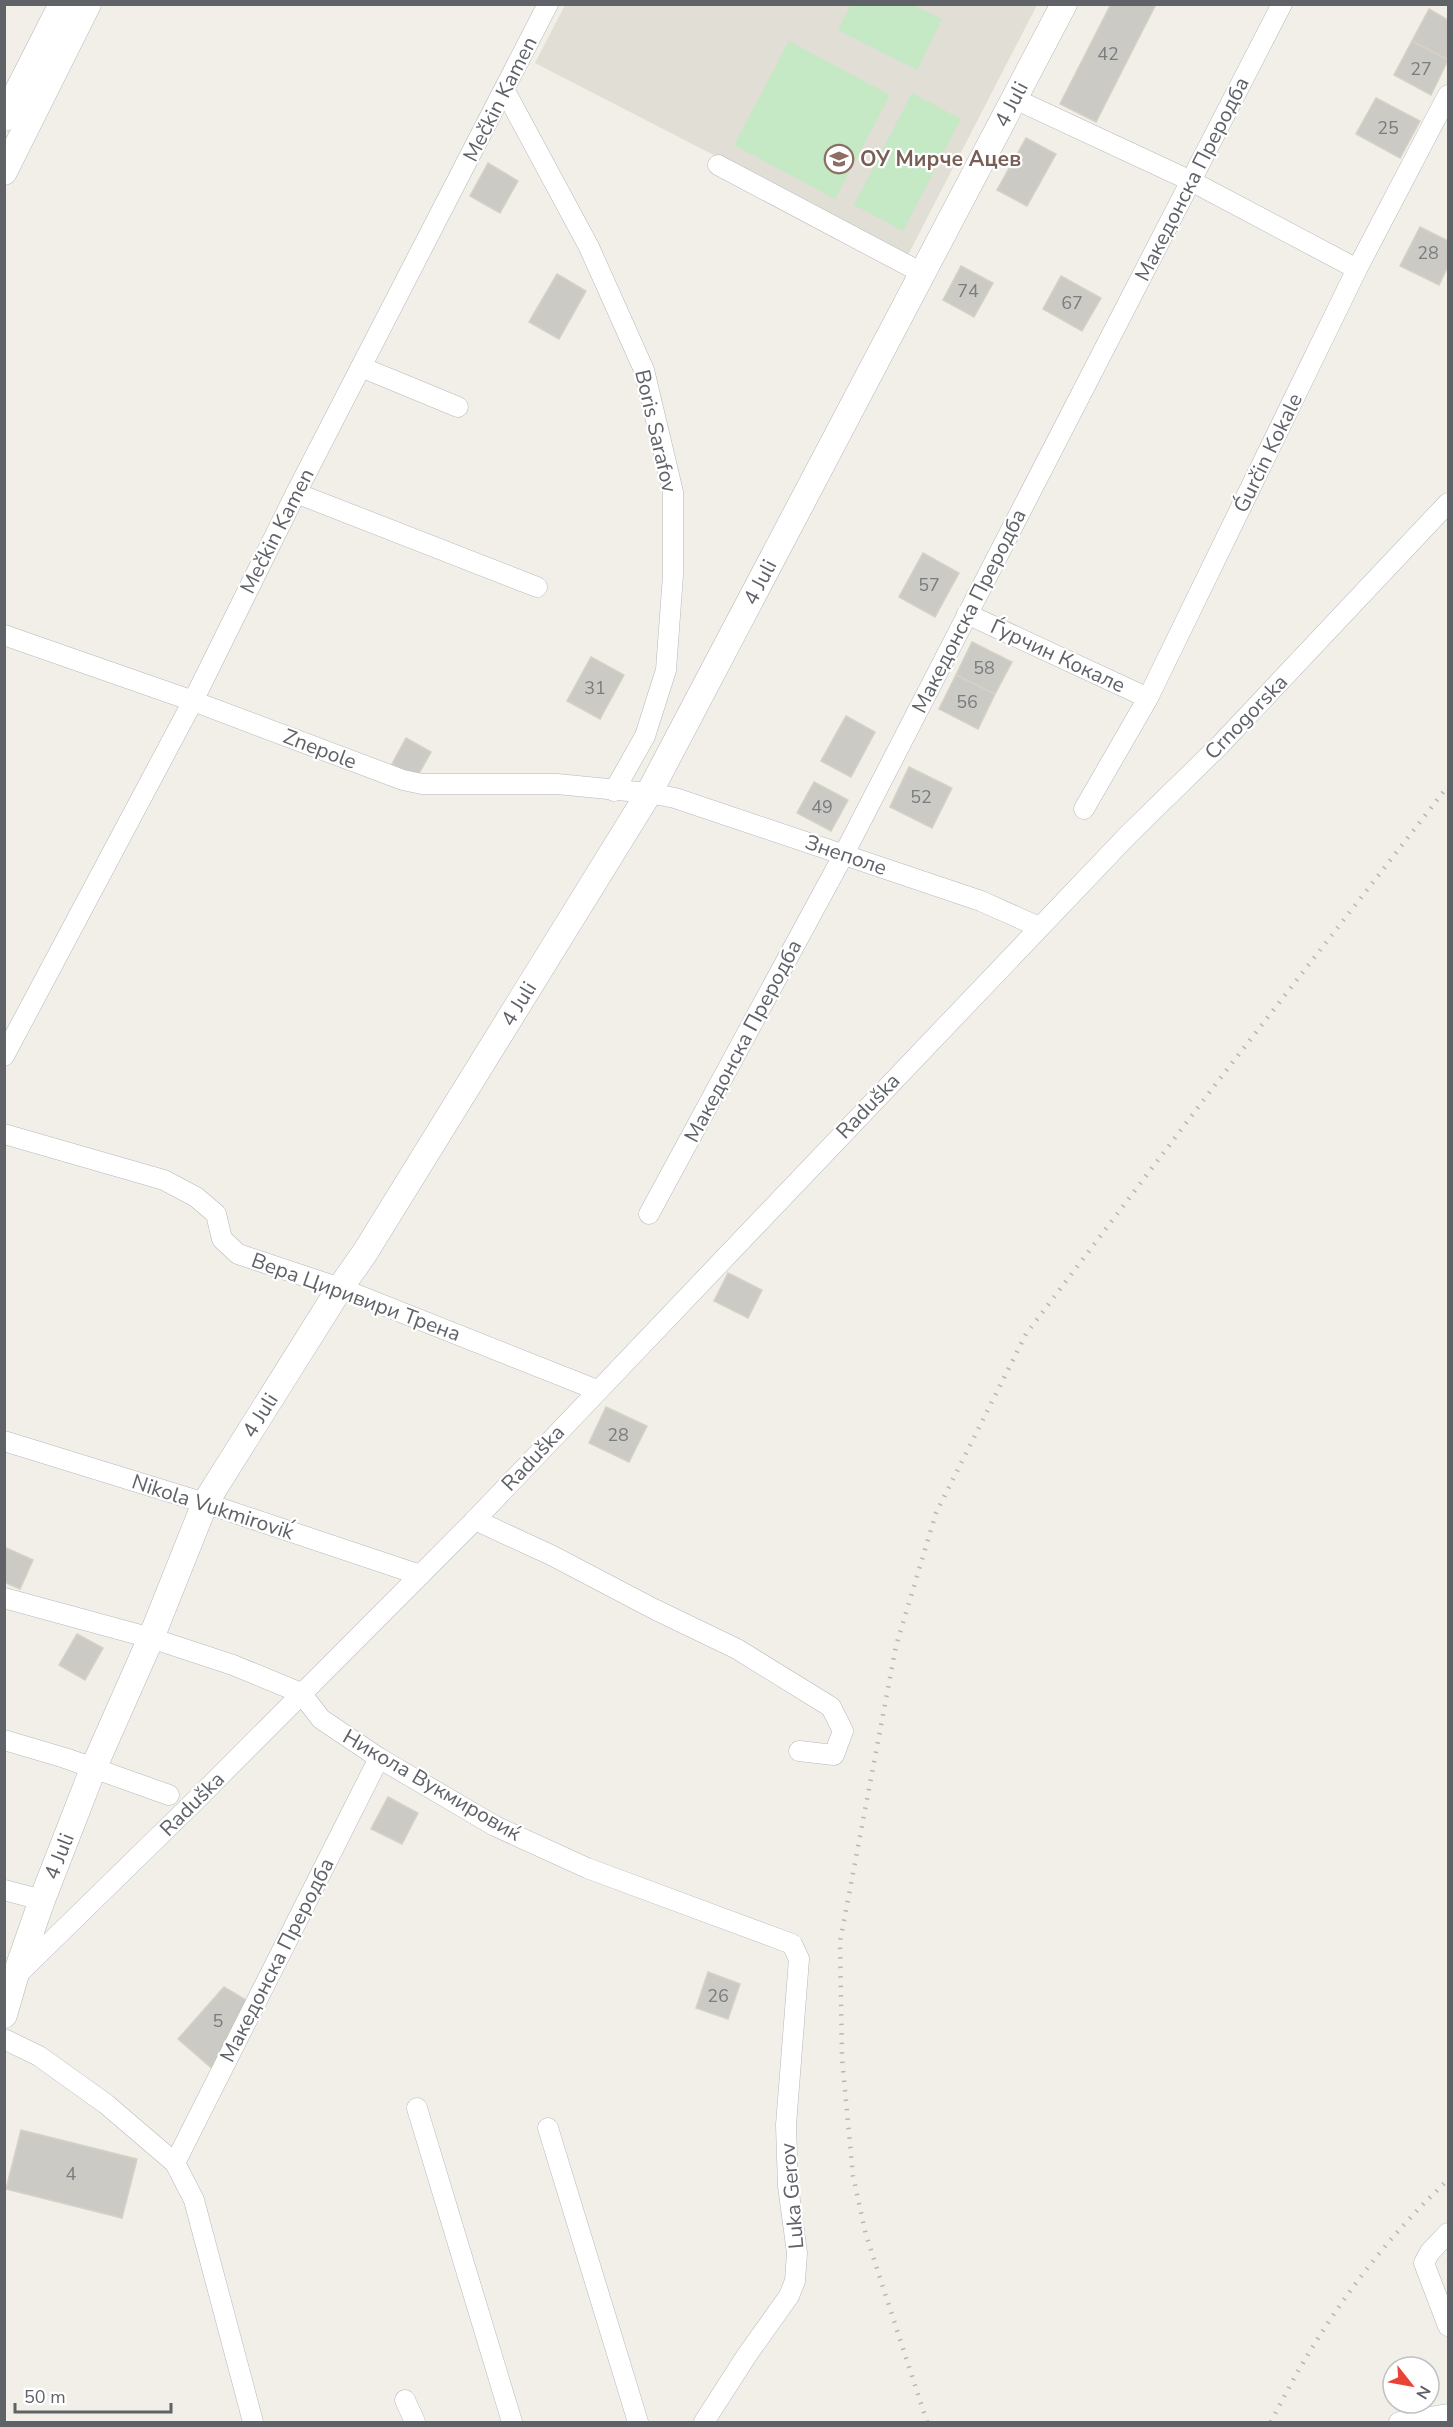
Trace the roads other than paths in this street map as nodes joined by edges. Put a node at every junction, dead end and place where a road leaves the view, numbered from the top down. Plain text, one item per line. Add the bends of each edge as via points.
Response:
1 (62, 4) edge
2 (88, 4) edge
3 (548, 4) edge
4 (1064, 4) edge
5 (1282, 4) edge
6 (505, 91) junction
7 (1449, 95) edge
8 (1014, 99) junction
9 (4, 118) edge
10 (718, 165) dead end
11 (4, 172) edge
12 (1191, 181) junction
13 (1357, 270) junction
14 (922, 273) junction
15 (361, 368) junction
16 (458, 407) dead end
17 (296, 493) junction
18 (1449, 503) edge
19 (537, 587) dead end
20 (967, 614) junction
21 (4, 635) edge
22 (1148, 698) junction
23 (192, 701) junction
24 (614, 791) junction
25 (649, 792) junction
26 (1084, 809) dead end
27 (844, 854) junction
28 (1040, 927) junction
29 (4, 1056) edge
30 (4, 1134) edge
31 (649, 1214) dead end
32 (340, 1288) junction
33 (597, 1390) junction
34 (4, 1441) edge
35 (205, 1503) junction
36 (475, 1520) junction
37 (420, 1575) junction
38 (4, 1598) edge
39 (150, 1638) junction
40 (301, 1693) junction
41 (4, 1740) edge
42 (800, 1751) dead end
43 (379, 1758) junction
44 (93, 1769) junction
45 (169, 1795) dead end
46 (4, 1890) edge
47 (42, 1900) junction
48 (792, 1944) joint
49 (15, 1977) junction
50 (4, 2015) edge
51 (4, 2040) edge
52 (417, 2108) dead end
53 (548, 2128) dead end
54 (175, 2163) junction
55 (1449, 2233) edge
56 (1449, 2326) edge
57 (405, 2400) dead end
58 (1449, 2414) edge
59 (253, 2422) edge
60 (416, 2422) edge
61 (512, 2422) edge
62 (638, 2422) edge
63 (704, 2422) edge
64 (1399, 2422) edge

1 - 9 street
2 - 11 street
3 - 6 street, Mečkin Kamen
4 - 8 street, 4 Juli
5 - 12 street, Македонска Преродба
6 - 15 street, Mečkin Kamen
6 - 24 street, Boris Sarafov via 589,247 644,370 673,492 673,575 666,670 645,736
7 - 13 street, Ǵurčin Kokale
8 - 12 street
8 - 14 street, 4 Juli
10 - 14 street
12 - 13 street
12 - 20 street, Македонска Преродба
13 - 22 street, Ǵurčin Kokale
14 - 25 street, 4 Juli
15 - 16 street
15 - 17 street, Mečkin Kamen
17 - 19 street
17 - 23 street, Mečkin Kamen
18 - 28 street, Crnogorska via 1221,745
20 - 22 street, Ѓурчин Кокале
20 - 27 street, Македонска Преродба
21 - 23 street, Znepole
22 - 26 street, Ǵurčin Kokale
23 - 24 street, Znepole via 412,782 557,784
23 - 29 street, Mečkin Kamen
24 - 25 street, Znepole
25 - 27 street, Знеполе
25 - 32 street, 4 Juli
27 - 28 street, Знеполе
27 - 31 street, Македонска Преродба
28 - 33 street, Raduška
30 - 32 street, Вера Циривири Трена via 164,1180 196,1197 216,1214 222,1239 238,1254
32 - 33 street, Вера Циривири Трена
32 - 35 street, 4 Juli
33 - 36 street, Raduška
34 - 35 street, Nikola Vukmiroviḱ
35 - 37 street, Nikola Vukmiroviḱ
35 - 39 street, 4 Juli
36 - 37 street, Raduška
36 - 42 street via 737,1649 831,1707 843,1731 834,1755
37 - 40 street, Raduška
38 - 39 street
39 - 40 street via 233,1665
39 - 44 street, 4 Juli
40 - 43 street, Никола Вукмировиќ via 321,1719
40 - 49 street, Raduška
41 - 44 street
43 - 48 street, Никола Вукмировиќ via 506,1831 587,1868
43 - 54 street, Македонска Преродба
44 - 45 street
44 - 47 street, 4 Juli
46 - 47 street
47 - 49 street, 4 Juli
48 - 63 street, Luka Gerov via 799,1959 786,2125 788,2186 797,2253 795,2281 789,2296
49 - 50 street, 4 Juli
51 - 54 street via 39,2056 106,2104
52 - 61 street
53 - 62 street
54 - 59 street via 194,2200
55 - 56 street via 1424,2263
57 - 60 street
58 - 64 street

